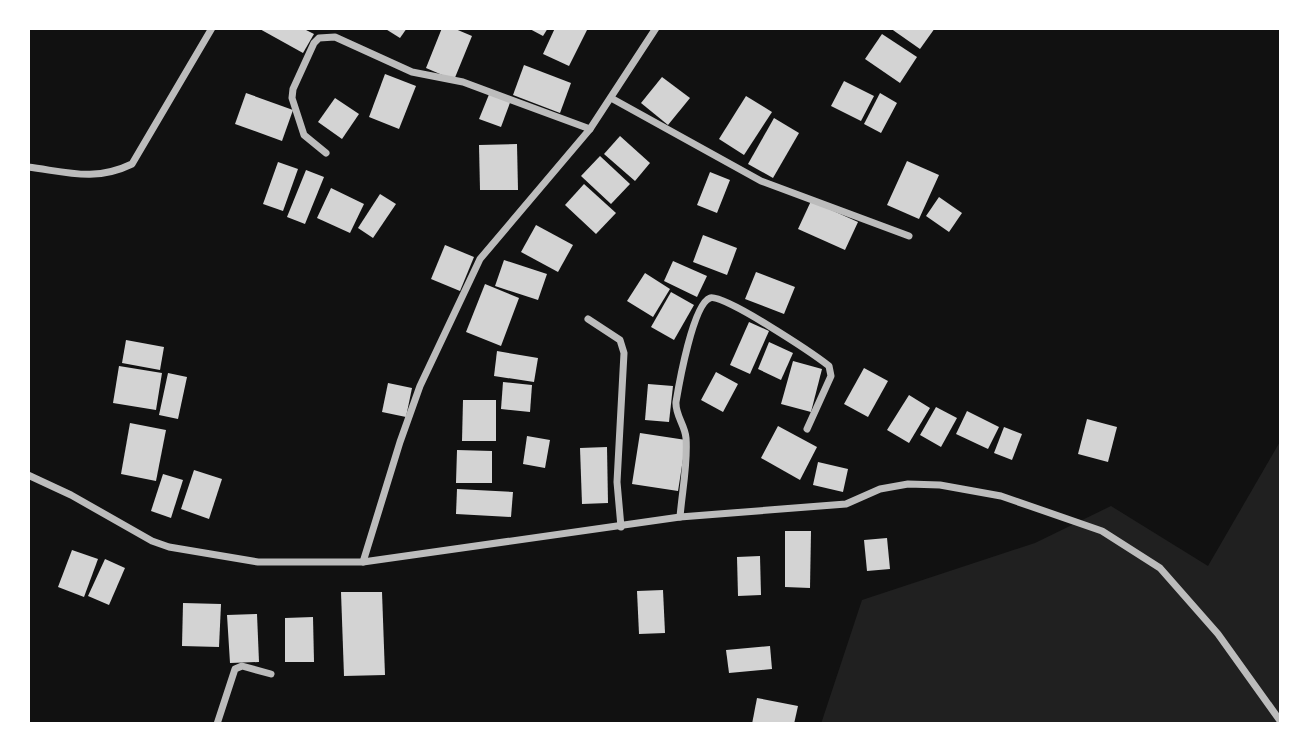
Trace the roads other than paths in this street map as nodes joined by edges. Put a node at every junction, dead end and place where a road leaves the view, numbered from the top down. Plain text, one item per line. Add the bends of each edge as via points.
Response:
1 (212, 28) edge
2 (656, 28) edge
3 (611, 98) junction
4 (590, 129) junction
5 (326, 153) dead end
6 (28, 167) edge
7 (909, 236) dead end
8 (588, 318) dead end
9 (807, 429) dead end
10 (28, 475) edge
11 (680, 517) junction
12 (621, 527) junction
13 (363, 562) junction
14 (271, 674) dead end
15 (1281, 722) edge
16 (217, 724) edge

1 - 6 street via 132,164 94,176
2 - 3 street
3 - 4 street
3 - 7 street via 761,181
4 - 5 street via 463,82 412,72 335,37 324,37 314,43 292,98 304,135
4 - 13 street via 480,259 420,386
8 - 12 street via 620,340 624,353 617,482
9 - 11 street via 831,376 829,366 730,303 710,298 700,307 676,405 686,439
10 - 13 street via 169,547 258,562
11 - 12 street
11 - 15 street via 846,504 880,489 908,484 1001,496 1102,531 1160,568 1218,634
12 - 13 street
14 - 16 street via 242,666 235,669

